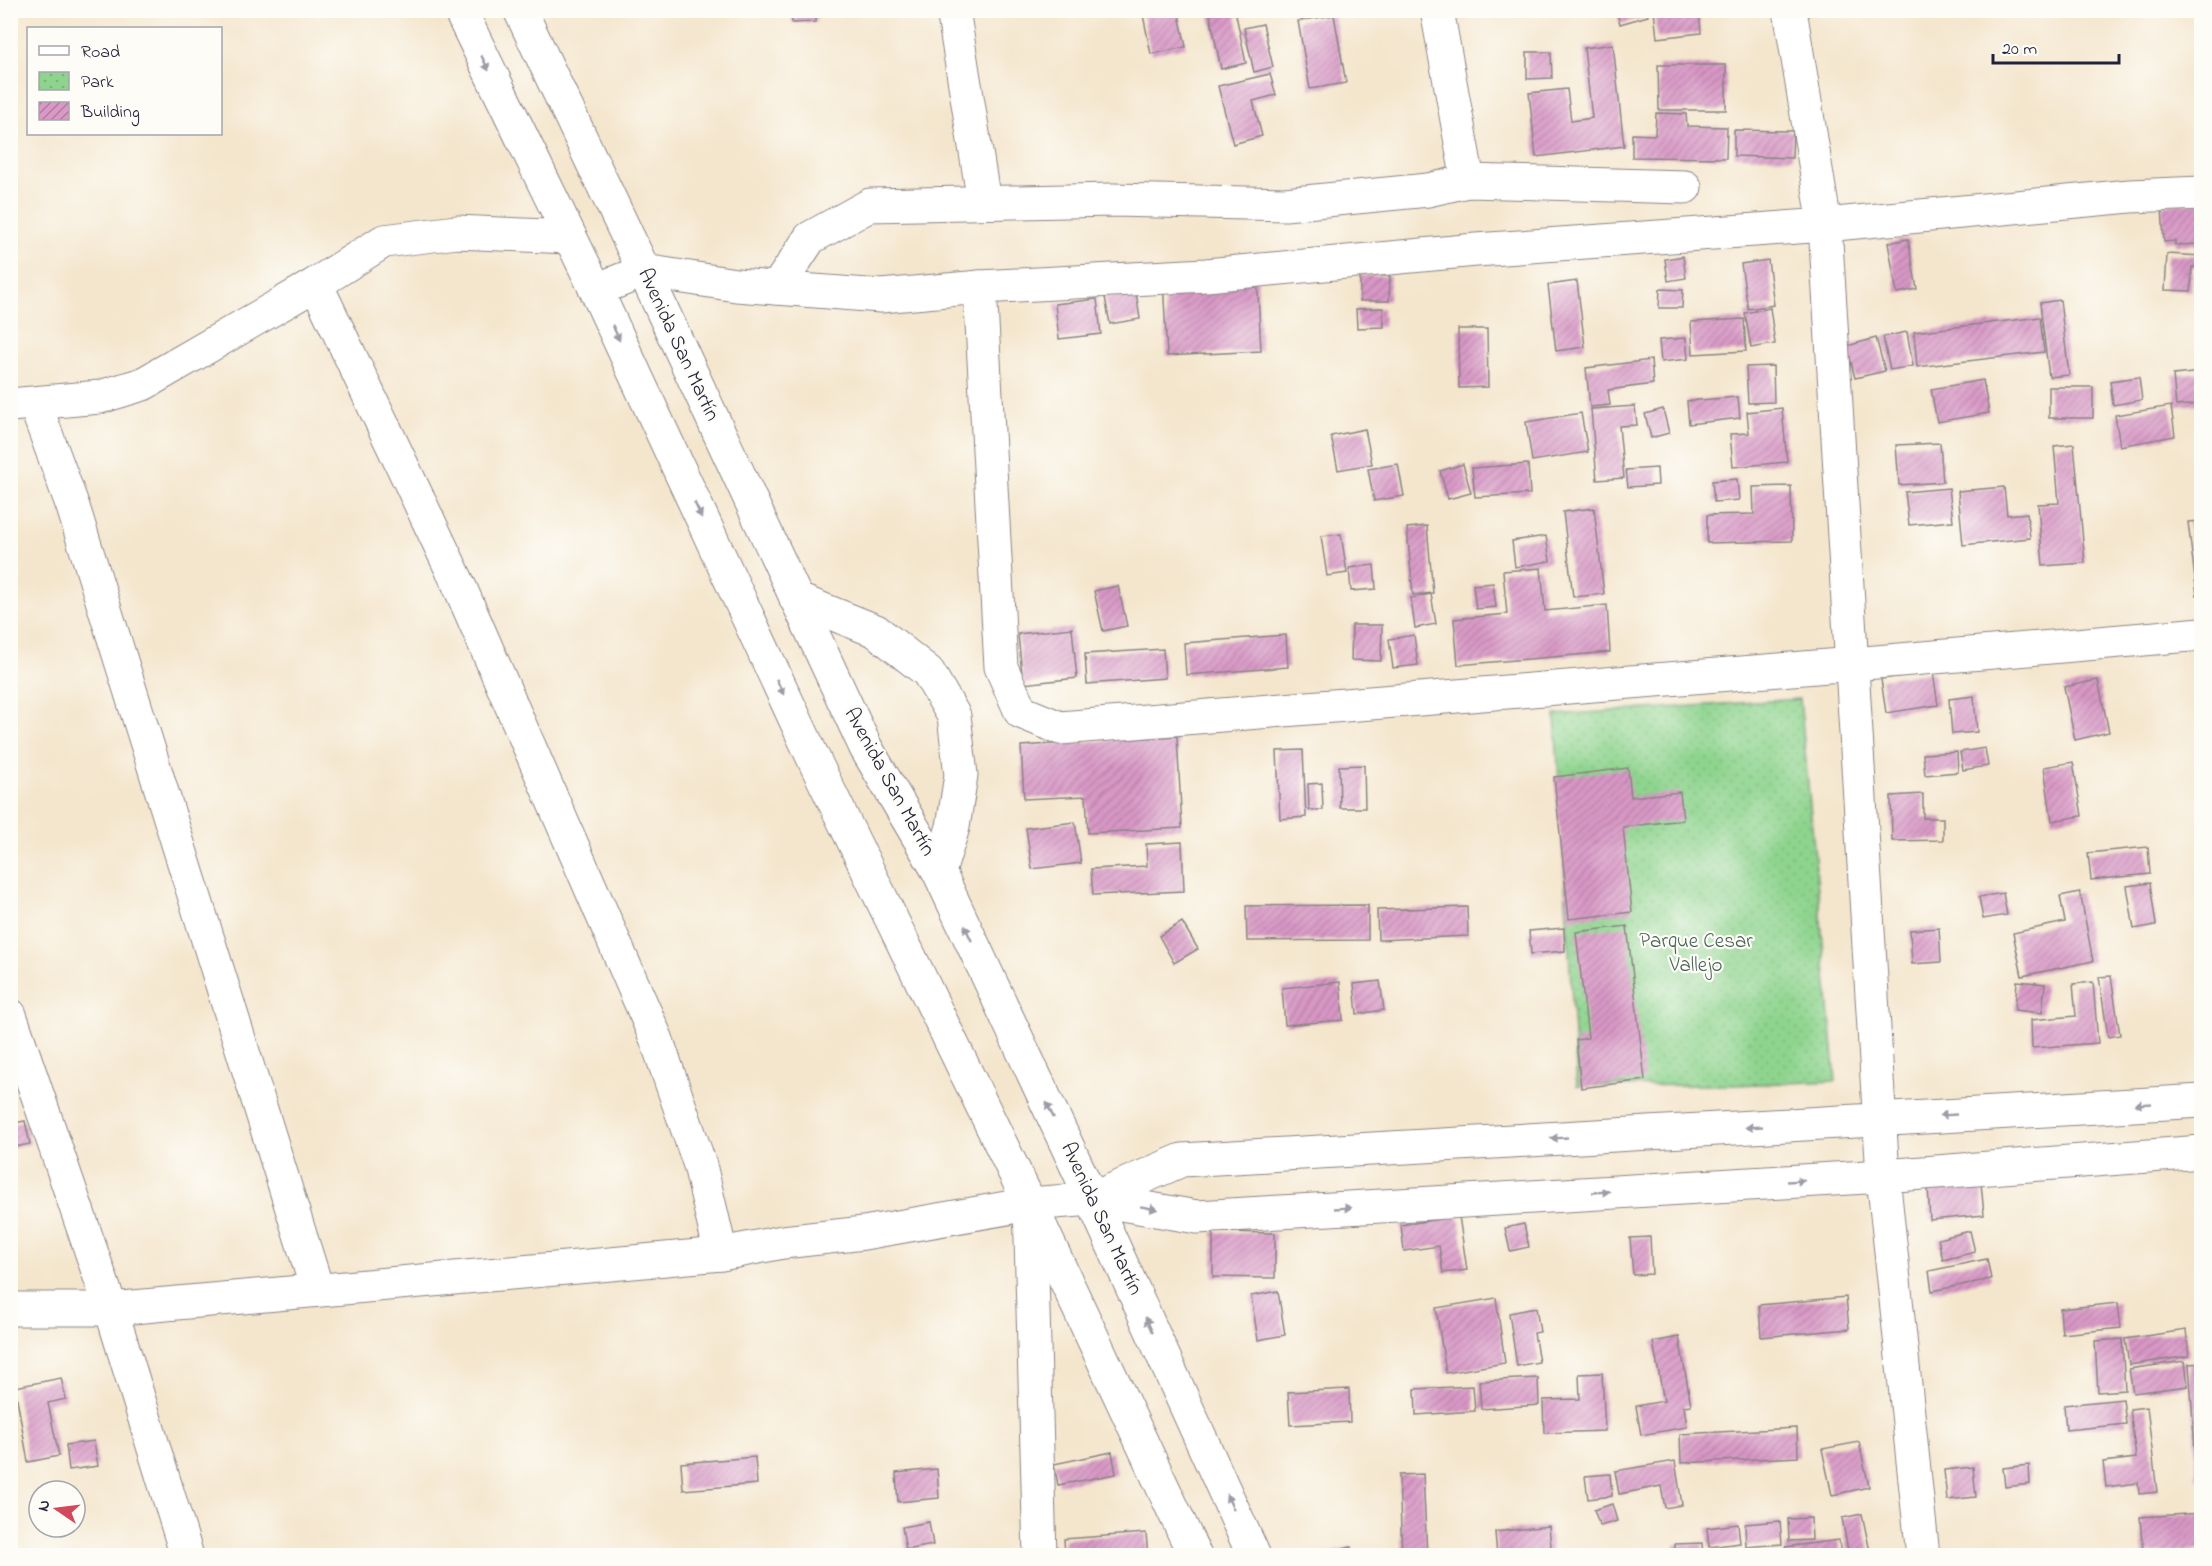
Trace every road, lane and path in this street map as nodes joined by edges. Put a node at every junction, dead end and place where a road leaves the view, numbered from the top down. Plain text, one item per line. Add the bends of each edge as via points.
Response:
1 (460, 10) edge
2 (520, 10) edge
3 (953, 10) edge
4 (1437, 10) edge
5 (1790, 10) edge
6 (1468, 181) junction
7 (1685, 187) dead end
8 (2202, 193) edge
9 (984, 202) junction
10 (1825, 225) junction
11 (570, 237) junction
12 (644, 271) junction
13 (316, 284) junction
14 (980, 287) junction
15 (777, 288) junction
16 (596, 290) junction
17 (23, 404) edge
18 (796, 599) junction
19 (2202, 634) edge
20 (1853, 664) junction
21 (866, 748) junction
22 (816, 764) junction
23 (939, 872) junction
24 (10, 1015) edge
25 (2202, 1101) edge
26 (1880, 1119) junction
27 (2202, 1152) edge
28 (1884, 1176) junction
29 (1092, 1199) junction
30 (1030, 1204) junction
31 (721, 1254) junction
32 (317, 1289) junction
33 (10, 1309) edge
34 (111, 1309) junction
35 (187, 1556) edge
36 (1040, 1556) edge
37 (1195, 1556) edge
38 (1254, 1556) edge
39 (1923, 1556) edge

1 -> 11 street
2 - 12 street, Avenida San Martín
3 - 9 street
4 - 6 street
5 - 10 street
6 - 7 street
6 - 9 street via 1428,190 1285,204
8 - 10 street via 2130,196
9 - 15 street via 870,205 810,238
10 - 14 street via 1476,250 1206,275
10 - 20 street
11 - 13 street via 457,232 384,241
11 - 16 street
12 - 15 street
12 - 16 street
12 - 18 street, Avenida San Martín
13 - 17 street via 143,384 100,397
13 - 31 street via 459,585 656,1038 700,1165
14 - 15 street via 881,296
14 - 20 street via 1001,667 1022,712 1060,728
16 -> 22 street
17 - 32 street via 73,507
18 - 21 street, Avenida San Martín
18 - 23 street via 876,631 928,672 954,716 961,775 953,827
19 - 20 street
20 - 26 street
21 - 22 street
21 - 23 street, Avenida San Martín
22 - 30 street
29 -> 23 street, Avenida San Martín
24 - 34 street
25 -> 26 street
26 - 28 street
26 -> 29 street via 1182,1160
27 - 28 street
29 -> 28 street via 1197,1216
28 - 39 street
29 - 30 street
38 -> 29 street, Avenida San Martín
30 - 31 street
30 - 36 street
30 - 37 street
31 - 32 street
32 - 34 street
33 - 34 street
34 - 35 street

